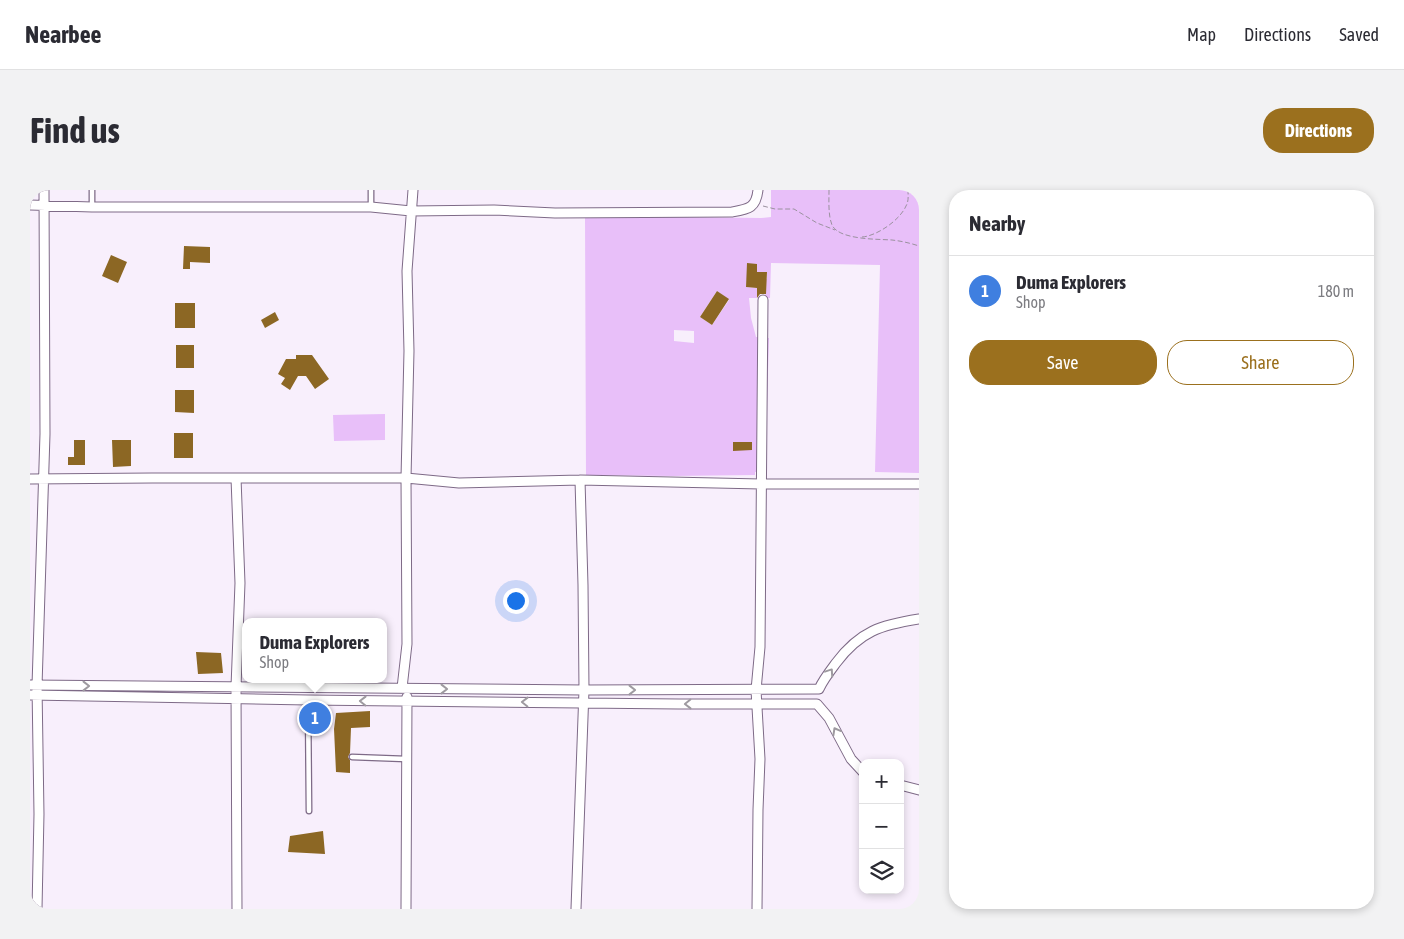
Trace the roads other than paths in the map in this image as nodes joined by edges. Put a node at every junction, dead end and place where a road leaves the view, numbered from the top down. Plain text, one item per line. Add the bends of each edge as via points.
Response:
1 (44, 190) edge
2 (92, 190) edge
3 (371, 190) edge
4 (413, 190) edge
5 (758, 190) edge
6 (30, 205) edge
7 (44, 205) junction
8 (92, 207) junction
9 (371, 207) junction
10 (411, 211) junction
11 (763, 300) dead end
12 (236, 478) junction
13 (406, 478) junction
14 (30, 479) edge
15 (44, 479) junction
16 (580, 480) junction
17 (760, 484) junction
18 (919, 484) edge
19 (919, 619) edge
20 (236, 686) junction
21 (405, 688) junction
22 (34, 690) edge
23 (584, 690) junction
24 (756, 690) junction
25 (819, 690) junction
26 (236, 699) junction
27 (308, 700) junction
28 (406, 701) junction
29 (583, 703) junction
30 (756, 703) junction
31 (817, 704) junction
32 (352, 757) dead end
33 (406, 759) junction
34 (859, 768) edge
35 (904, 786) edge
36 (919, 790) edge
37 (309, 810) dead end
38 (37, 909) edge
39 (237, 909) edge
40 (406, 909) edge
41 (576, 909) edge
42 (757, 909) edge

1 - 7 street
2 - 8 lane
3 - 9 lane
4 - 10 street
5 - 10 street via 751,207 732,212
6 - 7 street
7 - 8 street
7 - 15 street
8 - 9 street
9 - 10 street
10 - 13 street via 407,270
11 - 17 street
12 - 13 street
12 - 15 street
12 - 20 street via 240,583
13 - 16 street via 459,483
13 - 21 street
14 - 15 street
15 - 22 street
16 - 17 street
16 - 23 street
17 - 18 street
17 - 24 street via 760,638
25 -> 19 street via 839,658 857,640 889,624
20 - 21 street
22 -> 20 street
20 - 26 street
21 -> 23 street
21 - 28 street
22 - 26 street
22 - 38 street via 39,814
23 -> 24 street
23 - 29 street
24 - 25 street
24 - 30 street
25 - 31 street
26 - 27 street
26 - 39 street
28 -> 27 street
27 - 37 lane
29 -> 28 street
28 - 33 street
30 -> 29 street
29 - 41 street
30 - 31 street
30 - 42 street via 760,759
34 -> 31 street
32 - 33 lane
33 - 40 street
35 - 36 street

